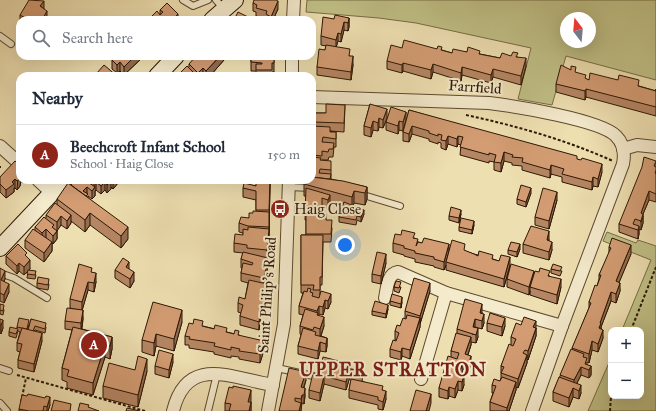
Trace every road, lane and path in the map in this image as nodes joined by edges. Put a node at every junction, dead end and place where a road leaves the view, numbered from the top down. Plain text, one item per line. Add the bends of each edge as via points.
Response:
1 (182, 0) edge
2 (208, 0) edge
3 (294, 0) edge
4 (293, 16) edge
5 (0, 36) edge
6 (11, 44) dead end
7 (172, 60) edge
8 (292, 60) edge
9 (161, 72) edge
10 (292, 72) edge
11 (316, 97) edge
12 (460, 114) dead end
13 (0, 146) edge
14 (656, 147) edge
15 (623, 149) junction
16 (16, 160) edge
17 (623, 166) junction
18 (42, 184) edge
19 (60, 184) edge
20 (289, 184) edge
21 (319, 188) edge
22 (351, 192) edge
23 (52, 193) junction
24 (400, 206) dead end
25 (0, 248) edge
26 (656, 268) edge
27 (0, 273) edge
28 (446, 292) junction
29 (48, 298) dead end
30 (385, 298) dead end
31 (562, 326) junction
32 (632, 327) edge
33 (0, 368) edge
34 (277, 368) junction
35 (9, 371) joint
36 (217, 374) junction
37 (318, 377) edge
38 (26, 378) junction
39 (421, 379) dead end
40 (273, 385) junction
41 (611, 399) edge
42 (0, 403) edge
43 (20, 404) edge
44 (7, 411) edge
45 (144, 411) edge
46 (173, 411) edge
47 (208, 411) edge
48 (268, 411) edge
49 (532, 411) edge
50 (610, 411) edge

1 - 2 lane via 193,6
3 - 4 street
5 - 6 lane
7 - 9 main road
8 - 10 street
11 - 15 street, Farrfield via 482,103 535,110 606,129 616,136
12 - 17 path via 541,133 589,150
13 - 16 street
14 - 15 street via 637,145
15 - 17 street
17 - 31 street
18 - 23 street
19 - 23 main road
20 - 21 lane
20 - 34 street, Saint Philip's Road via 284,324
22 - 24 lane
23 - 25 main road
26 - 32 path
27 - 29 lane via 14,278
28 - 30 street via 396,272 390,278
28 - 31 street
28 - 39 street
31 - 49 street
33 - 35 lane
34 - 37 lane
34 - 40 street, Saint Philip's Road
35 - 38 path
36 - 40 street
36 - 46 street via 200,375 186,383 180,390
36 - 47 lane
38 - 43 path
38 - 45 path
40 - 48 street, Saint Philip's Road
41 - 50 path
42 - 44 lane

